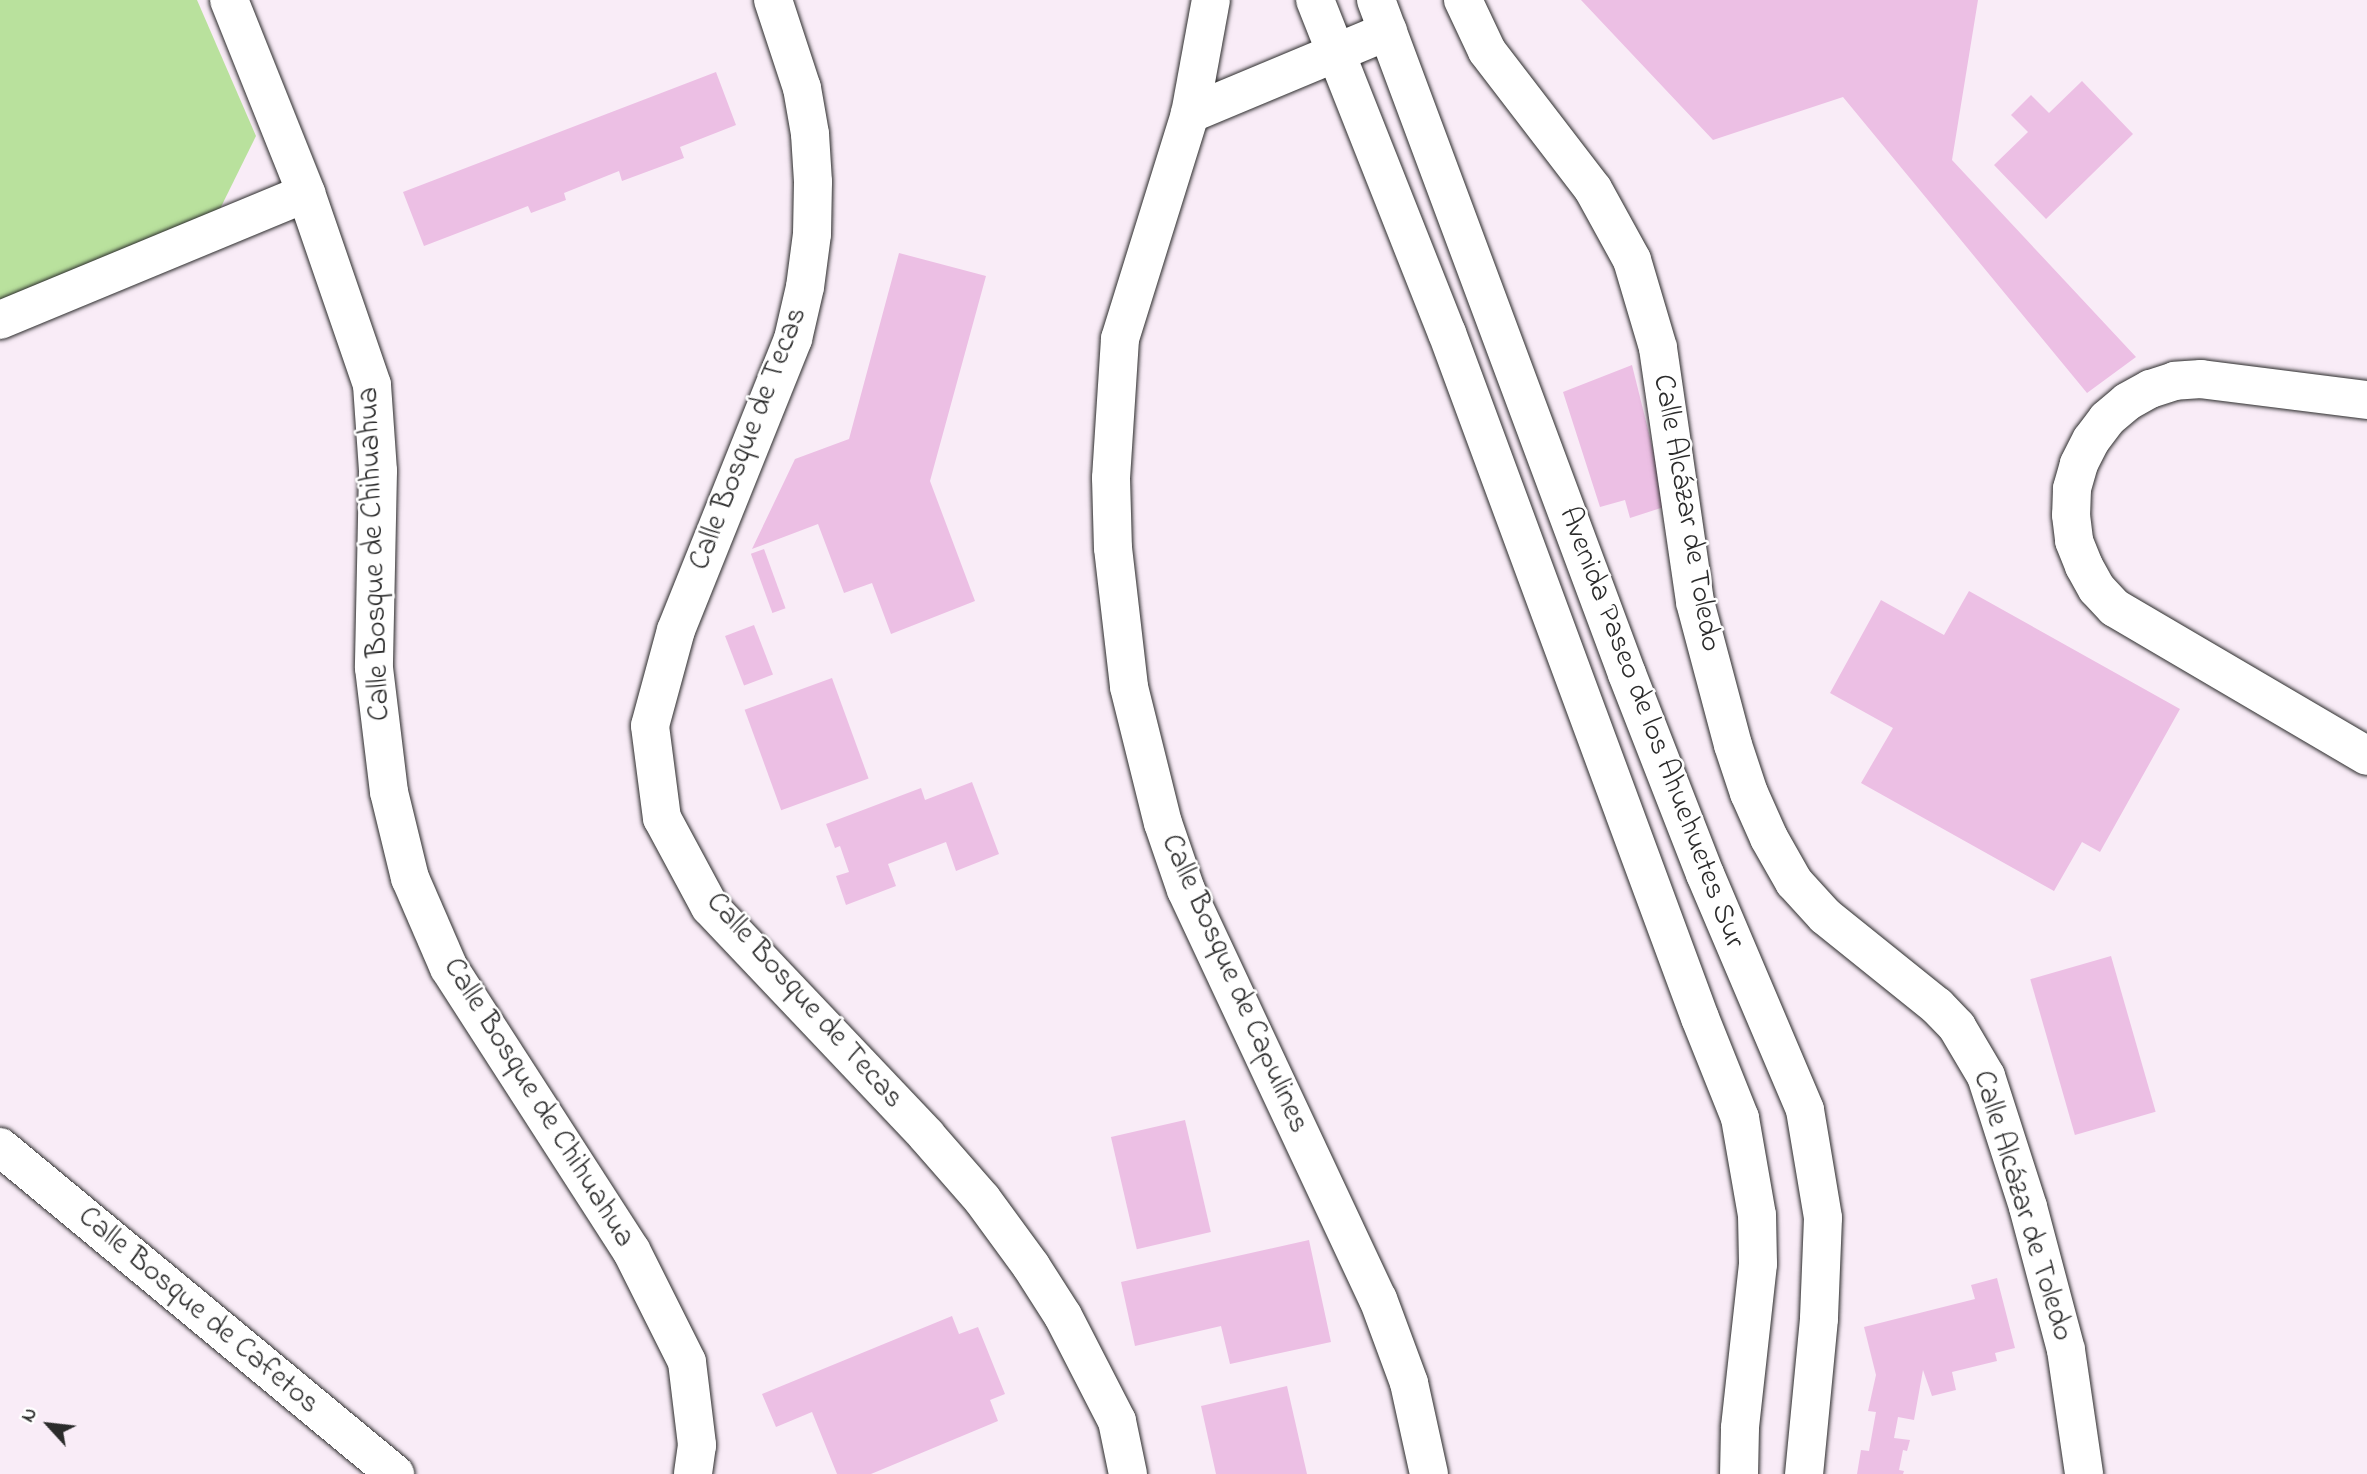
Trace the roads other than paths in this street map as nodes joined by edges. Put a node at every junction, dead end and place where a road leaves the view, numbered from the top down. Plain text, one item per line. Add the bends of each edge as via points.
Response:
1 (229, 0) edge
2 (773, 0) edge
3 (1211, 0) edge
4 (1315, 0) edge
5 (1463, 0) edge
6 (1382, 16) edge
7 (1335, 53) junction
8 (1190, 114) junction
9 (306, 193) junction
10 (0, 320) edge
11 (2367, 400) edge
12 (2367, 756) edge
13 (1705, 874) junction
14 (1655, 896) junction
15 (0, 1147) edge
16 (395, 1474) edge
17 (692, 1474) edge
18 (1128, 1474) edge
19 (1429, 1474) edge
20 (1739, 1474) edge
21 (1804, 1474) edge
22 (2084, 1474) edge

1 - 9 street, Calle Bosque de Chihuahua
2 - 18 street, Calle Bosque de Tecas via 802,88 810,134 812,234 805,287 793,339 676,630 650,726 662,818 710,906 934,1144 1031,1266 1118,1421
3 - 8 street, Calle Bosque de Capulines
4 - 7 street, Avenida Paseo de los Ahuehuetes Sur
5 - 22 street, Calle Alcázar de Toledo via 1487,51 1593,189 1632,260 1658,348 1695,602 1733,746 1769,838 1794,882 1825,916 1957,1027 1986,1076 2028,1207 2066,1350
6 - 7 street
6 - 13 street, Avenida Paseo de los Ahuehuetes Sur
7 - 8 street
7 - 14 street, Avenida Paseo de los Ahuehuetes Sur via 1447,333
8 - 19 street, Calle Bosque de Capulines via 1120,339 1111,492 1119,617 1129,687 1160,812 1186,890 1378,1299 1409,1383
9 - 10 street
9 - 17 street, Calle Bosque de Chihuahua via 372,385 378,471 374,668 389,792 410,878 449,968 631,1250 687,1362 697,1445
11 - 12 street via 2201,379 2150,389 2107,419 2091,440 2072,489 2071,515 2074,541 2084,566 2115,608
13 - 14 street
13 - 21 street, Avenida Paseo de los Ahuehuetes Sur via 1805,1110 1823,1218
14 - 20 street, Avenida Paseo de los Ahuehuetes Sur via 1740,1118 1751,1166 1758,1264
15 - 16 street, Calle Bosque de Cafetos

